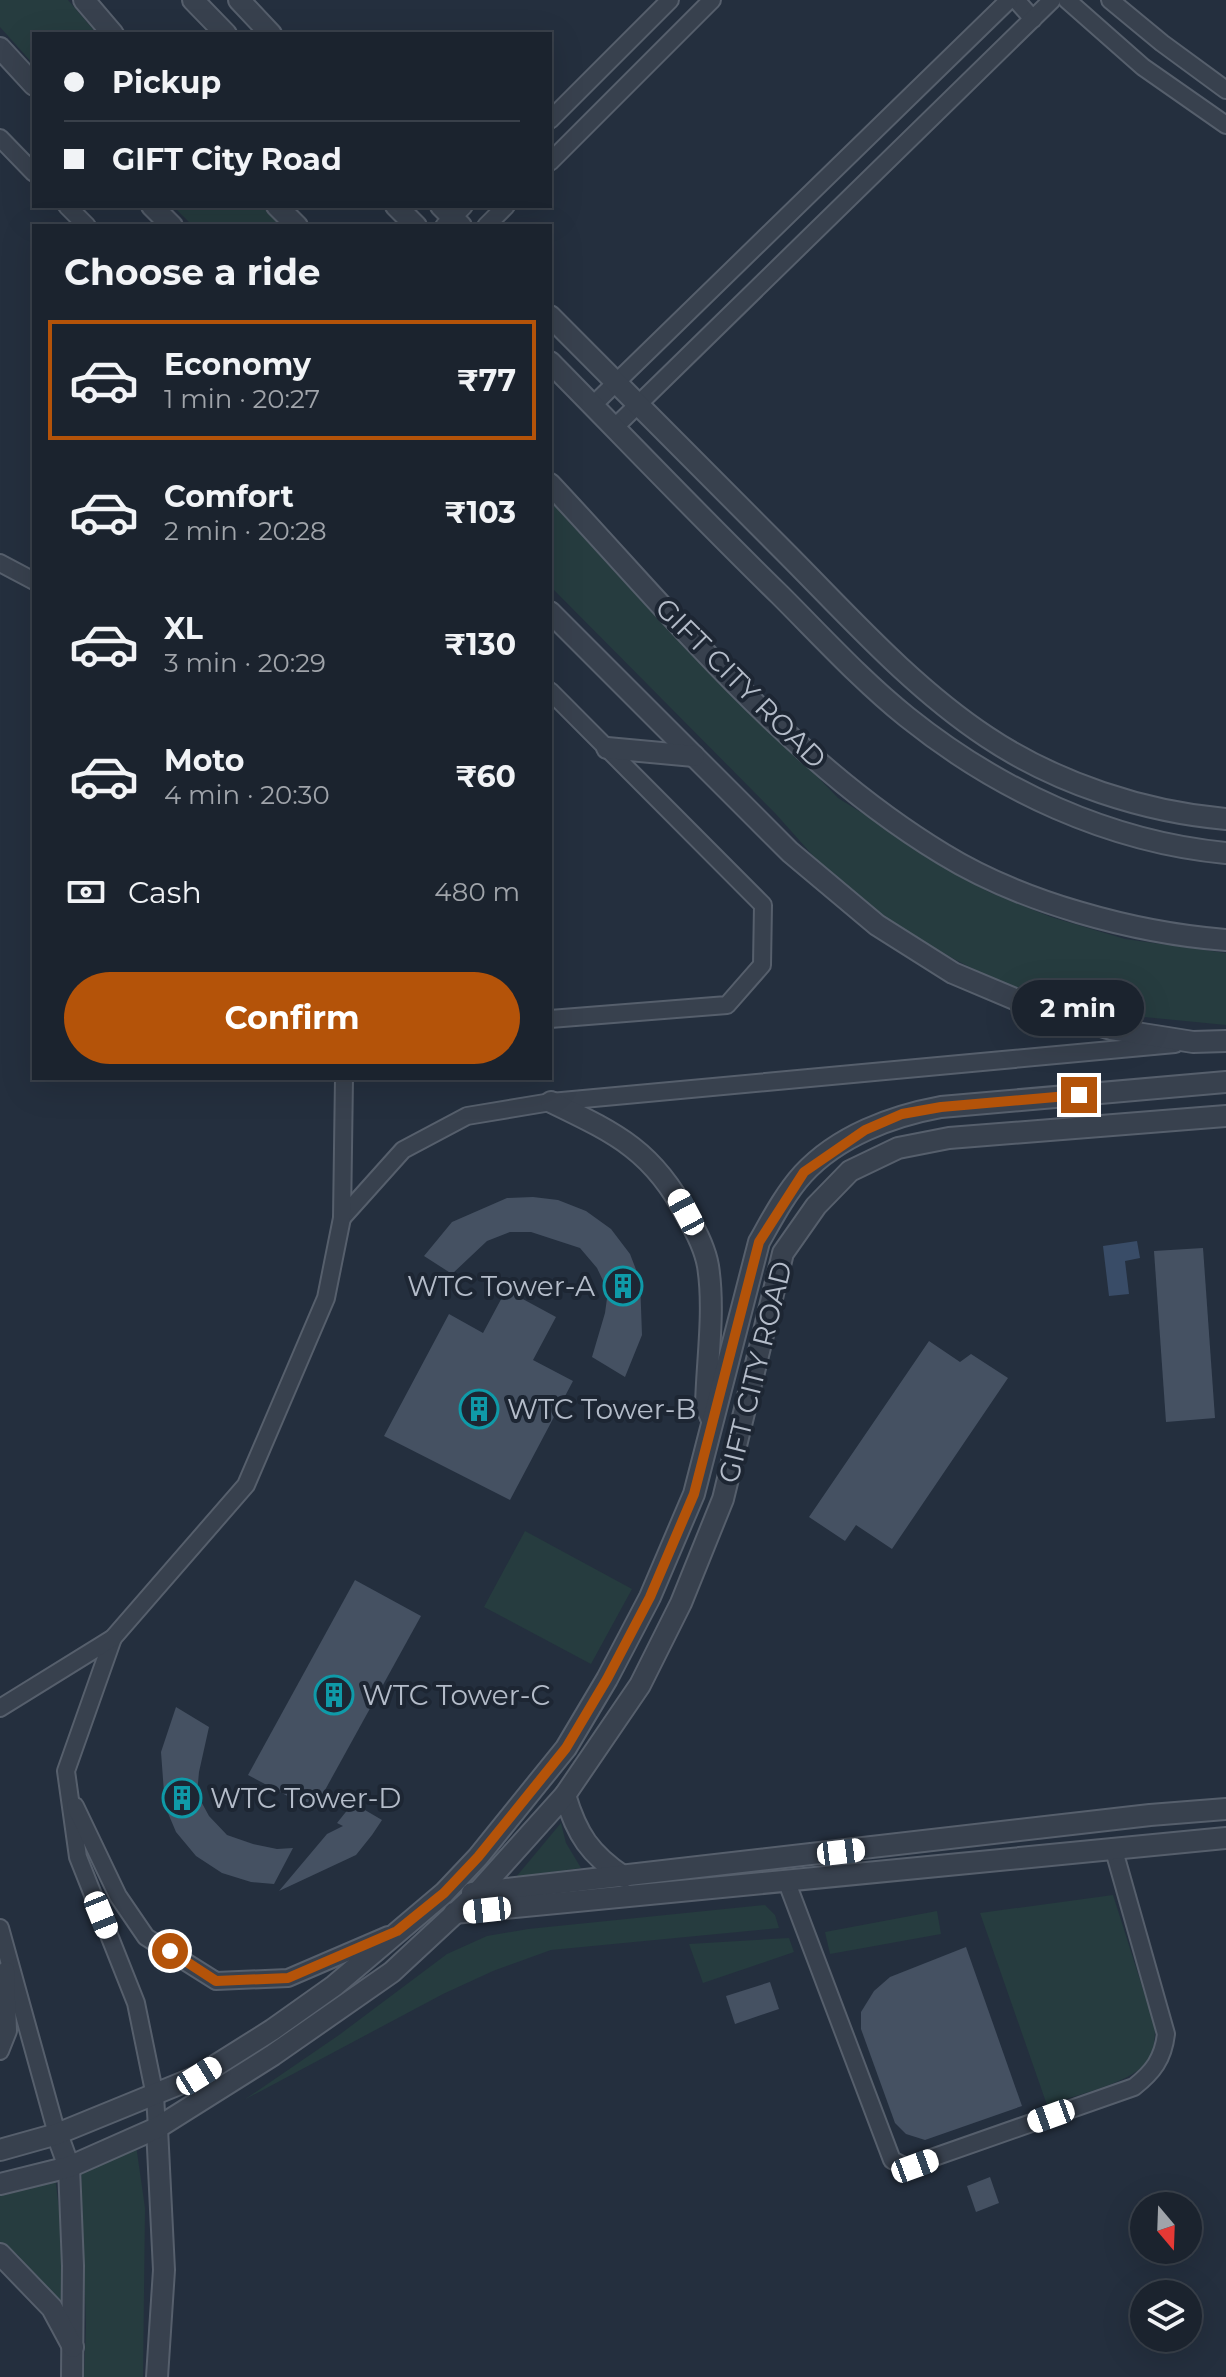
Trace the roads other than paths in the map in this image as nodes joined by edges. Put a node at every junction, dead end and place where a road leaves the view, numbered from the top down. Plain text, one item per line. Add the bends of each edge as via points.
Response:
1 (84, 0) edge
2 (193, 0) edge
3 (239, 0) edge
4 (670, 0) edge
5 (712, 0) edge
6 (1009, 0) edge
7 (1016, 0) edge
8 (1052, 0) edge
9 (1067, 0) edge
10 (1110, 0) edge
11 (1033, 19) junction
12 (111, 32) edge
13 (224, 32) edge
14 (269, 32) edge
15 (0, 48) edge
16 (32, 83) edge
17 (1226, 90) edge
18 (552, 118) edge
19 (1226, 125) edge
20 (0, 138) edge
21 (552, 160) edge
22 (32, 171) edge
23 (69, 208) edge
24 (154, 208) edge
25 (279, 208) edge
26 (398, 208) edge
27 (504, 208) edge
28 (85, 224) edge
29 (170, 224) edge
30 (295, 224) edge
31 (414, 224) edge
32 (488, 224) edge
33 (552, 318) edge
34 (552, 364) edge
35 (616, 383) junction
36 (639, 404) junction
37 (592, 406) junction
38 (614, 428) junction
39 (552, 486) edge
40 (0, 563) edge
41 (32, 580) edge
42 (552, 614) edge
43 (552, 693) edge
44 (607, 748) junction
45 (694, 756) junction
46 (1226, 819) edge
47 (1226, 853) edge
48 (1226, 940) edge
49 (552, 1019) edge
50 (1226, 1041) edge
51 (1193, 1042) junction
52 (344, 1080) edge
53 (1226, 1082) edge
54 (551, 1102) junction
55 (1226, 1116) edge
56 (342, 1218) junction
57 (713, 1425) junction
58 (113, 1638) junction
59 (0, 1708) edge
60 (69, 1791) junction
61 (565, 1795) junction
62 (1226, 1809) edge
63 (1226, 1838) edge
64 (1113, 1847) junction
65 (624, 1877) junction
66 (786, 1880) junction
67 (444, 1893) junction
68 (477, 1893) junction
69 (457, 1913) junction
70 (416, 1917) junction
71 (397, 1931) junction
72 (2, 1935) edge
73 (0, 2051) edge
74 (155, 2096) junction
75 (157, 2128) junction
76 (57, 2134) junction
77 (0, 2150) edge
78 (69, 2167) junction
79 (0, 2184) edge
80 (0, 2254) edge
81 (75, 2350) junction
82 (72, 2377) edge
83 (157, 2377) edge

1 - 12 street
2 - 13 street
3 - 14 street
4 - 18 street
5 - 21 street
6 - 35 street
7 - 11 street
8 - 11 street
9 - 19 street via 1143,67
10 - 17 street
11 - 36 street
15 - 16 street
20 - 22 street
23 - 28 street
24 - 29 street
25 - 30 street
26 - 31 street
27 - 32 street
33 - 35 street
34 - 37 street
35 - 36 street
35 - 37 street
36 - 38 street
36 - 46 street via 893,660 987,738 1037,767 1129,801
37 - 38 street
38 - 47 street via 852,666 943,743 1055,809 1149,839
39 - 48 street, GIFT CITY ROAD via 786,736 870,806 944,856 1054,903 1150,929
40 - 41 street
42 - 45 street
43 - 44 street
44 - 45 street
44 - 49 street via 763,905 762,965 727,1005
45 - 51 street via 822,879 877,925 953,973 1029,1005 1111,1029
50 - 51 street
51 - 54 street
52 - 56 street
53 - 57 street, GIFT CITY ROAD via 941,1107 902,1114 835,1148 804,1172 759,1242
54 - 56 street via 467,1116 403,1150
54 - 57 street via 610,1130 643,1153 674,1191 697,1233 709,1275 706,1406
55 - 61 street, GIFT CITY ROAD via 949,1138 898,1148 850,1171 816,1206 783,1253 723,1499 681,1603 640,1685
56 - 58 street via 326,1298 246,1485
57 - 67 street, GIFT CITY ROAD via 694,1494 650,1597 607,1679 566,1748
58 - 59 street
58 - 60 street via 66,1771
60 - 71 street via 118,1896 146,1937 216,1981 288,1978
60 - 74 street via 78,1857 136,2003
61 - 65 street via 575,1828 598,1859
61 - 68 street, GIFT CITY ROAD
62 - 65 street
63 - 64 street
64 - 66 street
64 - 66 street via 1166,2034 1160,2060 1134,2087 906,2167 892,2160
65 - 68 street
66 - 69 street
67 - 68 street
67 - 70 street, GIFT CITY ROAD
68 - 69 street, GIFT CITY ROAD
69 - 70 street
69 - 75 street, GIFT CITY ROAD via 392,1972
70 - 71 street, GIFT CITY ROAD
71 - 74 street, GIFT CITY ROAD via 334,1986 272,2030 199,2076
72 - 73 street via 8,2031
72 - 76 street
74 - 75 street
74 - 76 street, GIFT CITY ROAD
75 - 78 street, GIFT CITY ROAD
75 - 83 street via 164,2270
76 - 77 street, GIFT CITY ROAD
76 - 78 street
78 - 79 street, GIFT CITY ROAD
78 - 81 street
80 - 81 street via 52,2308
81 - 82 street

